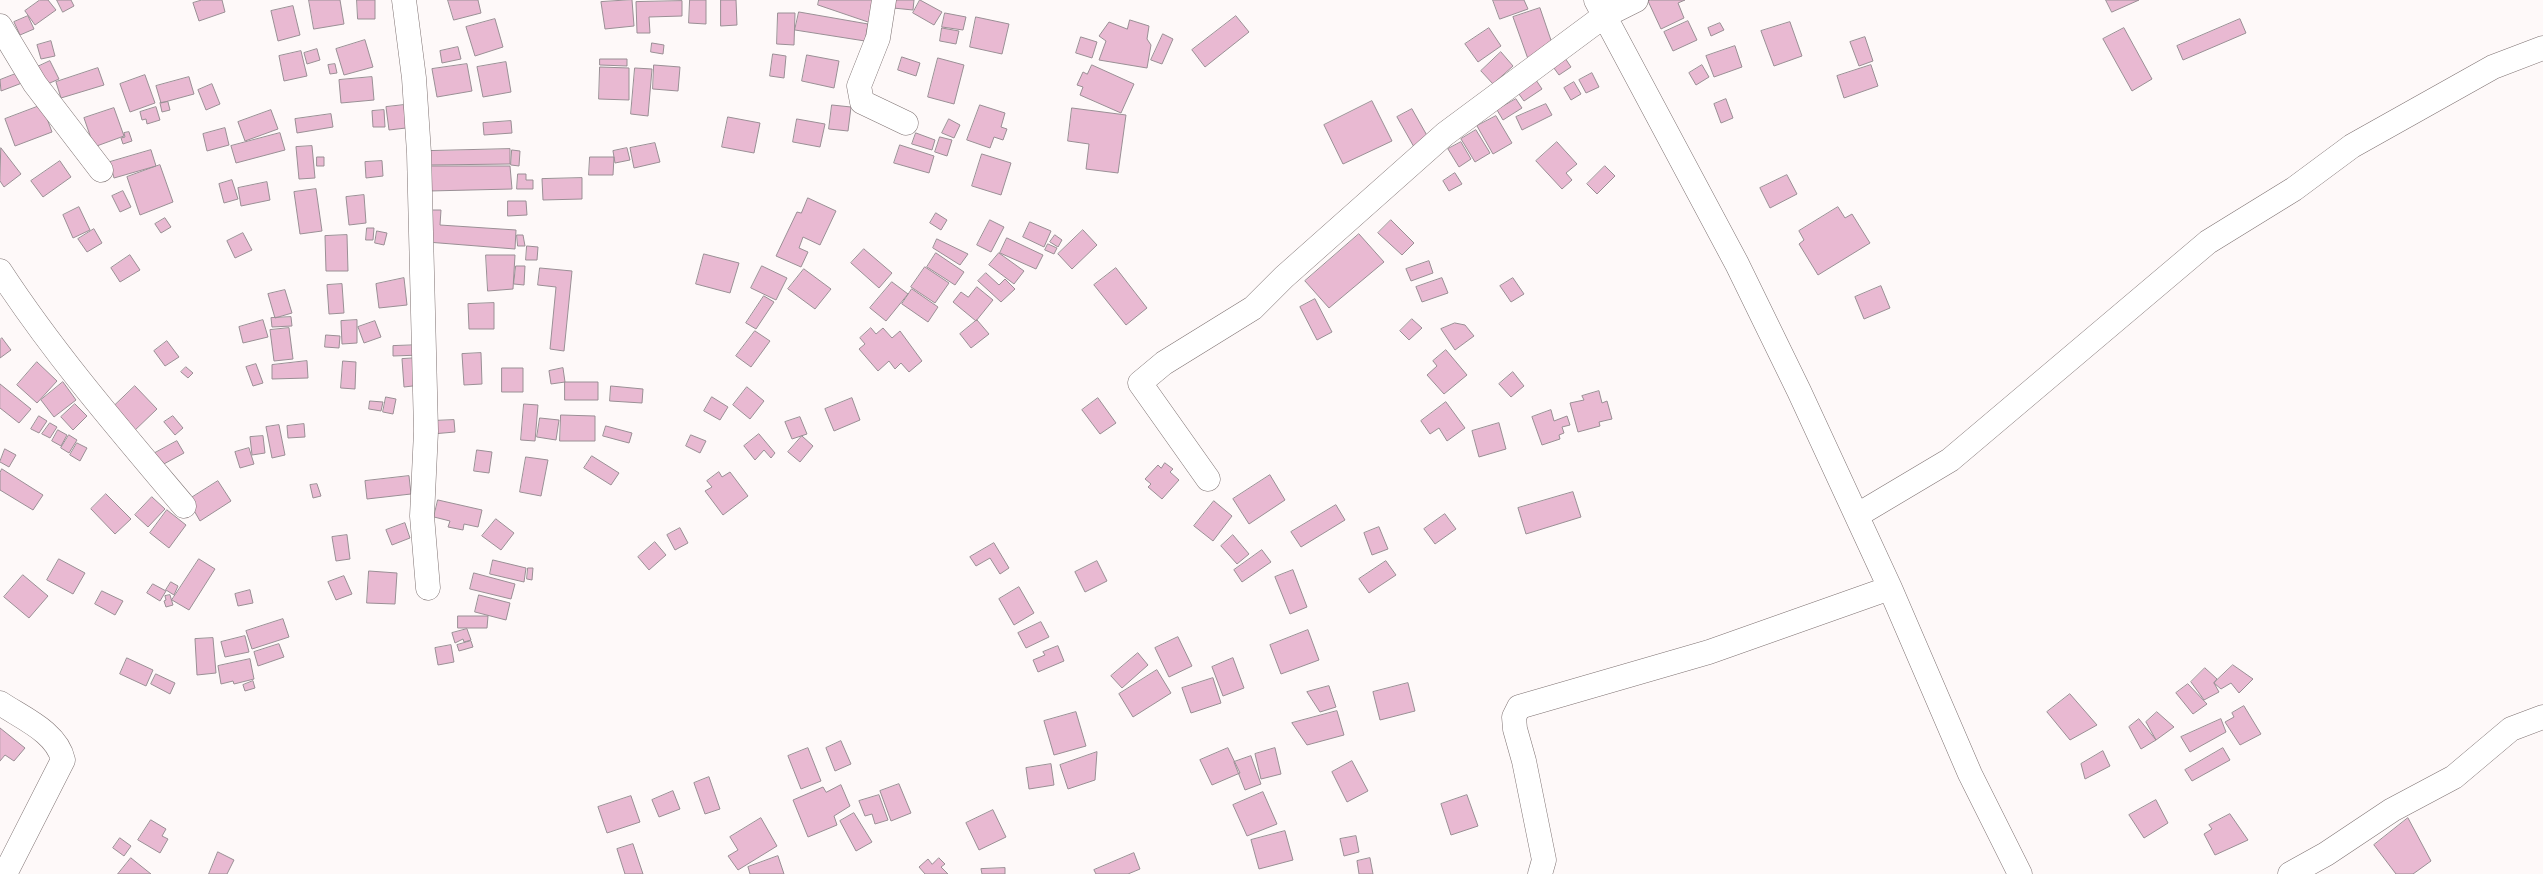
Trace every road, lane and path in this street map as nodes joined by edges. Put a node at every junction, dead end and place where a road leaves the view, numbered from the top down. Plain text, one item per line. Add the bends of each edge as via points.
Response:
1 (404, 0) edge
2 (884, 0) edge
3 (1636, 0) edge
4 (1600, 8) edge
5 (0, 26) edge
6 (2543, 48) edge
7 (906, 123) dead end
8 (102, 170) dead end
9 (0, 271) edge
10 (1208, 479) dead end
11 (184, 506) dead end
12 (1866, 510) dead end
13 (428, 588) dead end
14 (1890, 588) junction
15 (0, 703) edge
16 (2543, 717) edge
17 (5, 874) edge
18 (1540, 874) edge
19 (2020, 874) edge
20 (2290, 874) edge

1 - 13 street via 419,153 426,431 422,516
2 - 7 street via 878,38 858,93 862,102 872,109
3 - 4 street
4 - 10 street via 1445,134 1253,308 1164,363 1140,383
4 - 14 street via 1737,264
5 - 8 street via 35,84
6 - 12 street via 2493,67 2352,146 2294,189 2208,242 1950,460
9 - 11 street via 35,324
14 - 18 street via 1709,652 1519,707 1514,717 1515,729 1544,860
14 - 19 street via 1970,774
15 - 17 street via 49,736 61,750 63,760
16 - 20 street via 2511,729 2454,777 2392,810

